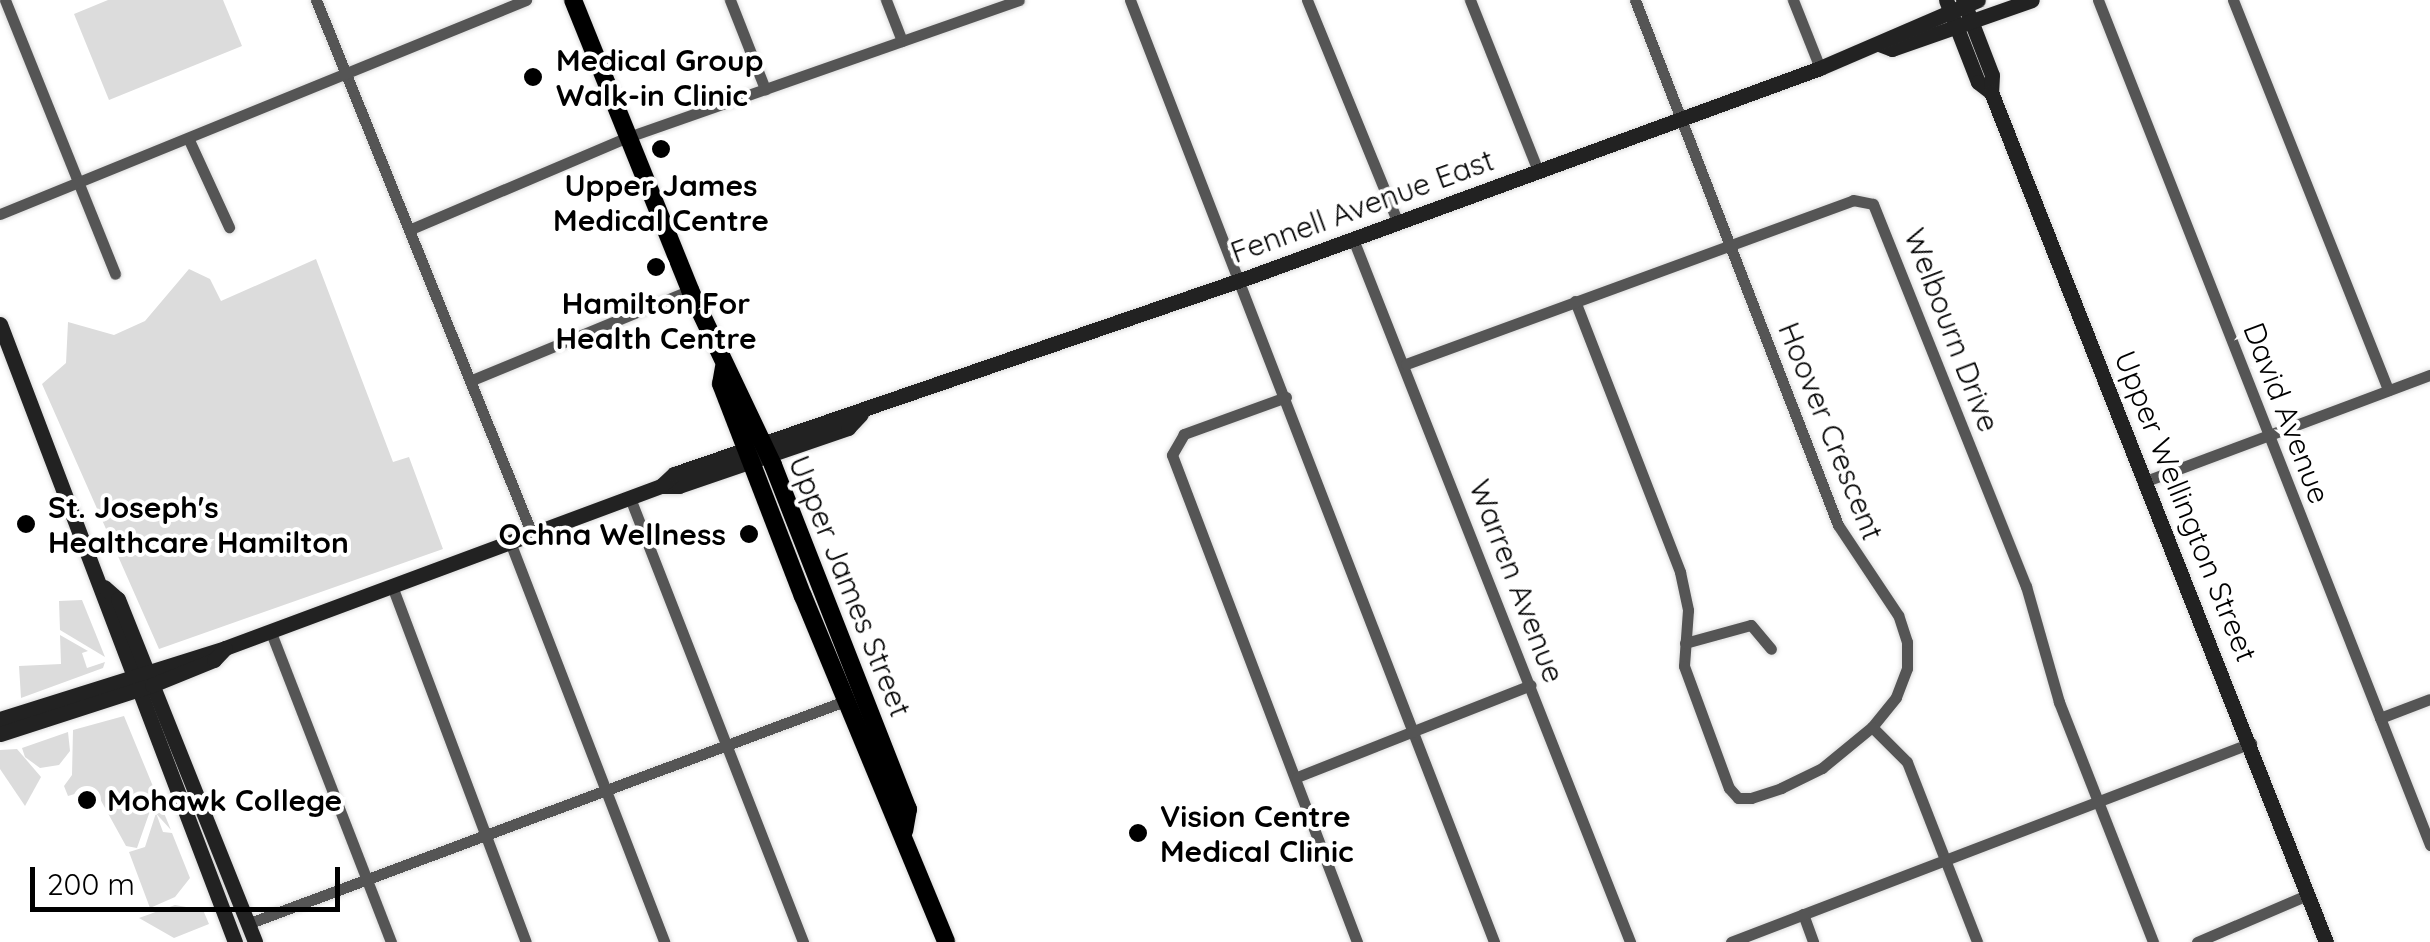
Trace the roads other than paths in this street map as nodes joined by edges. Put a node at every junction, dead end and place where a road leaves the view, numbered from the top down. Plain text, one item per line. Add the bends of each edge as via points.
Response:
1 (5, 0) edge
2 (316, 0) edge
3 (526, 0) edge
4 (573, 0) edge
5 (730, 0) edge
6 (886, 0) edge
7 (1018, 0) edge
8 (1130, 0) edge
9 (1307, 0) edge
10 (1470, 0) edge
11 (1634, 0) edge
12 (1793, 0) edge
13 (2032, 0) edge
14 (2098, 0) edge
15 (2232, 0) edge
16 (1960, 3) edge
17 (1964, 25) junction
18 (902, 41) junction
19 (1879, 44) junction
20 (1820, 68) junction
21 (346, 75) junction
22 (765, 89) junction
23 (1680, 118) junction
24 (628, 138) junction
25 (189, 140) junction
26 (1538, 172) junction
27 (79, 182) junction
28 (0, 214) edge
29 (1398, 223) junction
30 (229, 226) dead end
31 (411, 228) junction
32 (1353, 239) junction
33 (1730, 244) junction
34 (115, 274) dead end
35 (1239, 280) junction
36 (690, 290) junction
37 (1575, 300) junction
38 (0, 324) edge
39 (1406, 364) junction
40 (2430, 375) edge
41 (472, 380) junction
42 (2388, 390) junction
43 (1286, 396) junction
44 (2268, 435) junction
45 (758, 452) junction
46 (2146, 481) junction
47 (630, 498) junction
48 (532, 534) junction
49 (510, 542) junction
50 (392, 586) junction
51 (270, 630) junction
52 (1685, 643) junction
53 (1771, 649) dead end
54 (141, 680) junction
55 (1531, 684) junction
56 (2430, 698) edge
57 (845, 702) junction
58 (2380, 718) junction
59 (0, 720) edge
60 (1872, 727) junction
61 (1414, 730) junction
62 (0, 734) edge
63 (2252, 743) junction
64 (727, 746) junction
65 (1297, 777) junction
66 (605, 791) junction
67 (2096, 800) junction
68 (904, 831) junction
69 (484, 836) junction
70 (2430, 845) edge
71 (1944, 858) junction
72 (366, 880) junction
73 (2307, 895) junction
74 (1802, 914) junction
75 (247, 924) junction
76 (235, 942) edge
77 (254, 942) edge
78 (391, 942) edge
79 (526, 942) edge
80 (664, 942) edge
81 (803, 942) edge
82 (946, 942) edge
83 (1357, 942) edge
84 (1494, 942) edge
85 (1630, 942) edge
86 (1731, 942) edge
87 (1814, 942) edge
88 (1977, 942) edge
89 (2153, 942) edge
90 (2197, 942) edge
91 (2326, 942) edge

1 - 27 street
2 - 21 street
3 - 21 street
4 - 24 main road, Upper James Street
5 - 22 street
6 - 18 street
7 - 18 street
8 - 35 street
9 - 29 street
10 - 26 street
11 - 23 street, Hoover Crescent
12 - 20 street
13 - 17 main road, Fennell Avenue East
14 - 44 street, David Avenue
15 - 42 street
16 - 17 main road, Upper Wellington Street
16 - 19 main road, Fennell Avenue East via 1888,33
17 - 19 main road, Fennell Avenue East via 1892,50
17 - 46 main road, Upper Wellington Street via 1978,82 1991,92
18 - 22 street
19 - 20 main road, Fennell Avenue East
20 - 23 main road, Fennell Avenue East
21 - 25 street
21 - 31 street
22 - 24 street
23 - 26 main road, Fennell Avenue East
23 - 33 street, Hoover Crescent
24 - 31 street
24 - 36 main road, Upper James Street
25 - 27 street
25 - 30 street
26 - 29 main road, Fennell Avenue East
27 - 28 street
27 - 34 street
29 - 32 main road, Fennell Avenue East
31 - 41 street
32 - 35 main road, Fennell Avenue East
32 - 39 street, Warren Avenue
33 - 37 street, Welbourn Drive
33 - 60 street, Hoover Crescent via 1842,535 1898,615 1907,642 1907,668 1896,697
33 - 67 street, Welbourn Drive via 1853,200 1877,209 2026,586 2058,702
35 - 43 street
35 - 45 main road, Fennell Avenue East via 861,414 848,428
36 - 41 street
36 - 45 main road, Upper James Street via 724,367 722,384
37 - 39 street, Welbourn Drive
37 - 52 street, Hoover Crescent via 1680,572 1688,610
38 - 54 main road via 104,588 118,599
39 - 55 street, Warren Avenue
40 - 42 street
41 - 48 street
42 - 44 street
43 - 61 street
43 - 65 street via 1184,434 1172,454
44 - 46 street
44 - 58 street, David Avenue
45 - 47 main road, Fennell Avenue East via 674,474
45 - 57 main road, Upper James Street
45 - 68 main road, Upper James Street via 908,809
46 - 63 main road, Upper Wellington Street
47 - 48 main road, Fennell Avenue East
47 - 64 street
48 - 49 main road, Fennell Avenue East
49 - 50 main road, Fennell Avenue East
49 - 66 street
50 - 51 main road, Fennell Avenue East
50 - 69 street
51 - 54 main road, Fennell Avenue East via 225,648 214,660
51 - 72 street
52 - 53 street via 1750,625
52 - 60 street, Hoover Crescent via 1684,666 1738,798 1781,788 1822,768
54 - 59 main road
54 - 62 main road
54 - 75 main road
54 - 76 main road
55 - 61 street
55 - 85 street, Warren Avenue
56 - 58 street
57 - 64 street
57 - 68 main road, Upper James Street via 889,817
58 - 70 street, David Avenue
60 - 71 street via 1907,762
61 - 65 street
61 - 84 street
63 - 67 street
63 - 73 main road, Upper Wellington Street
64 - 66 street
64 - 81 street
65 - 83 street
66 - 69 street
66 - 80 street
67 - 71 street
67 - 89 street, Welbourn Drive
68 - 82 main road, Upper James Street
69 - 72 street
69 - 79 street
71 - 74 street
71 - 88 street
72 - 75 street
72 - 78 street
73 - 90 street
73 - 91 main road, Upper Wellington Street
74 - 86 street
74 - 87 street
75 - 77 main road

